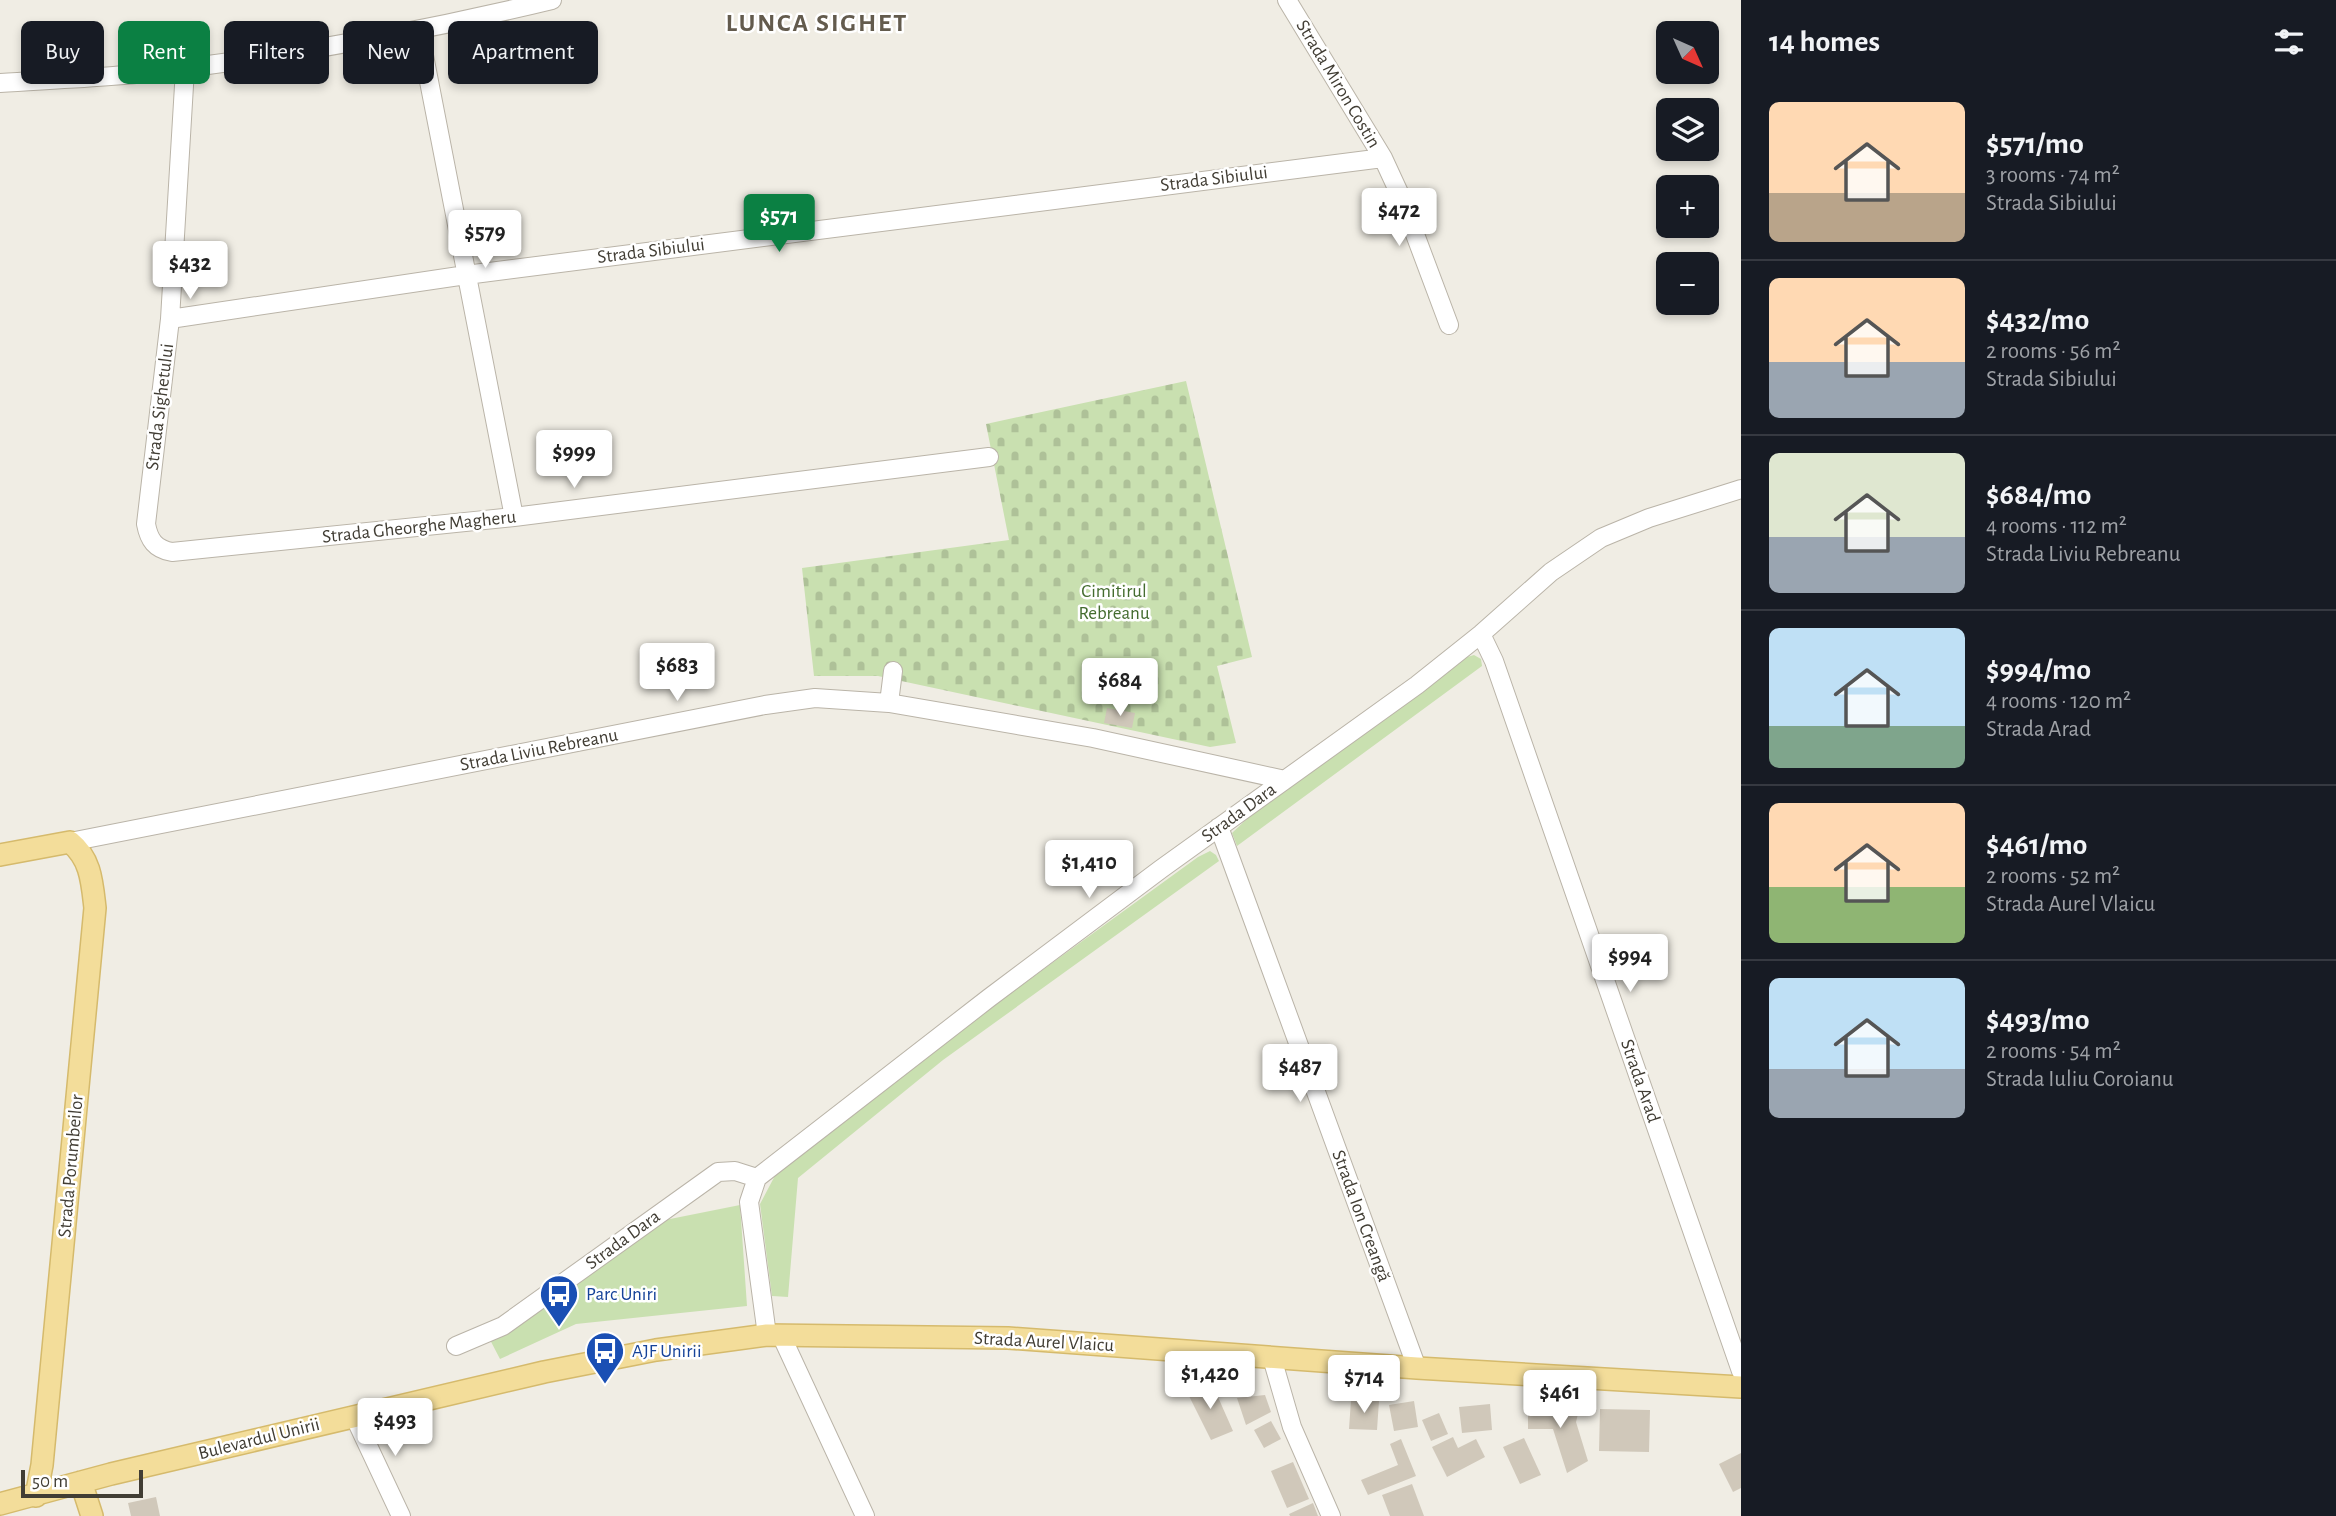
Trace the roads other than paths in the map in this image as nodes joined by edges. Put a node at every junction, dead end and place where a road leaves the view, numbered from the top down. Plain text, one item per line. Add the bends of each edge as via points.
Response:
1 (473, 0) edge
2 (552, 0) edge
3 (1287, 0) edge
4 (474, 19) junction
5 (434, 27) edge
6 (343, 43) edge
7 (210, 65) edge
8 (118, 75) edge
9 (0, 83) edge
10 (184, 84) edge
11 (429, 84) edge
12 (1383, 158) junction
13 (466, 275) junction
14 (170, 319) junction
15 (1449, 325) dead end
16 (989, 457) dead end
17 (1741, 489) edge
18 (514, 517) junction
19 (148, 535) joint
20 (1480, 634) junction
21 (892, 671) dead end
22 (889, 703) junction
23 (1285, 780) junction
24 (1219, 827) junction
25 (70, 842) junction
26 (0, 855) edge
27 (757, 1178) junction
28 (774, 1335) junction
29 (456, 1346) dead end
30 (1272, 1358) junction
31 (1417, 1368) junction
32 (1741, 1371) edge
33 (1741, 1387) edge
34 (354, 1416) junction
35 (81, 1482) junction
36 (36, 1496) junction
37 (0, 1504) edge
38 (92, 1516) edge
39 (401, 1516) edge
40 (865, 1516) edge
41 (1331, 1516) edge

1 - 4 street
2 - 4 street
3 - 12 street, Strada Miron Costin
4 - 5 street
6 - 7 street
8 - 9 street
10 - 14 street, Strada Sighetului
11 - 13 street
12 - 13 street, Strada Sibiului
12 - 15 street, Strada Miron Costin
13 - 14 street, Strada Sibiului
13 - 18 street
14 - 19 street, Strada Sighetului
16 - 18 street, Strada Gheorghe Magheru
17 - 20 street, Strada Dara via 1601,538 1551,572
18 - 19 street, Strada Gheorghe Magheru via 172,552 161,550
20 - 23 street, Strada Dara
20 - 32 street, Strada Arad via 1499,674
21 - 22 street
22 - 23 street, Strada Liviu Rebreanu via 1093,738
22 - 25 street, Strada Liviu Rebreanu via 815,698 765,705
23 - 24 street, Strada Dara
24 - 27 street, Strada Dara
24 - 31 street, Strada Ion Creangă
25 - 26 main road, Strada Liviu Rebreanu
25 - 36 main road, Strada Porumbeilor via 87,864 95,908
27 - 28 street via 749,1202
27 - 29 street, Strada Dara via 718,1171 503,1326
28 - 30 main road, Strada Aurel Vlaicu via 1008,1338
28 - 34 main road, Bulevardul Unirii via 544,1371
28 - 40 street
30 - 31 main road, Strada Aurel Vlaicu
30 - 41 street via 1292,1427
31 - 33 main road, Strada Aurel Vlaicu
34 - 35 main road, Bulevardul Unirii
34 - 39 street
35 - 36 main road, Bulevardul Unirii
35 - 38 main road
36 - 37 main road, Bulevardul Unirii

